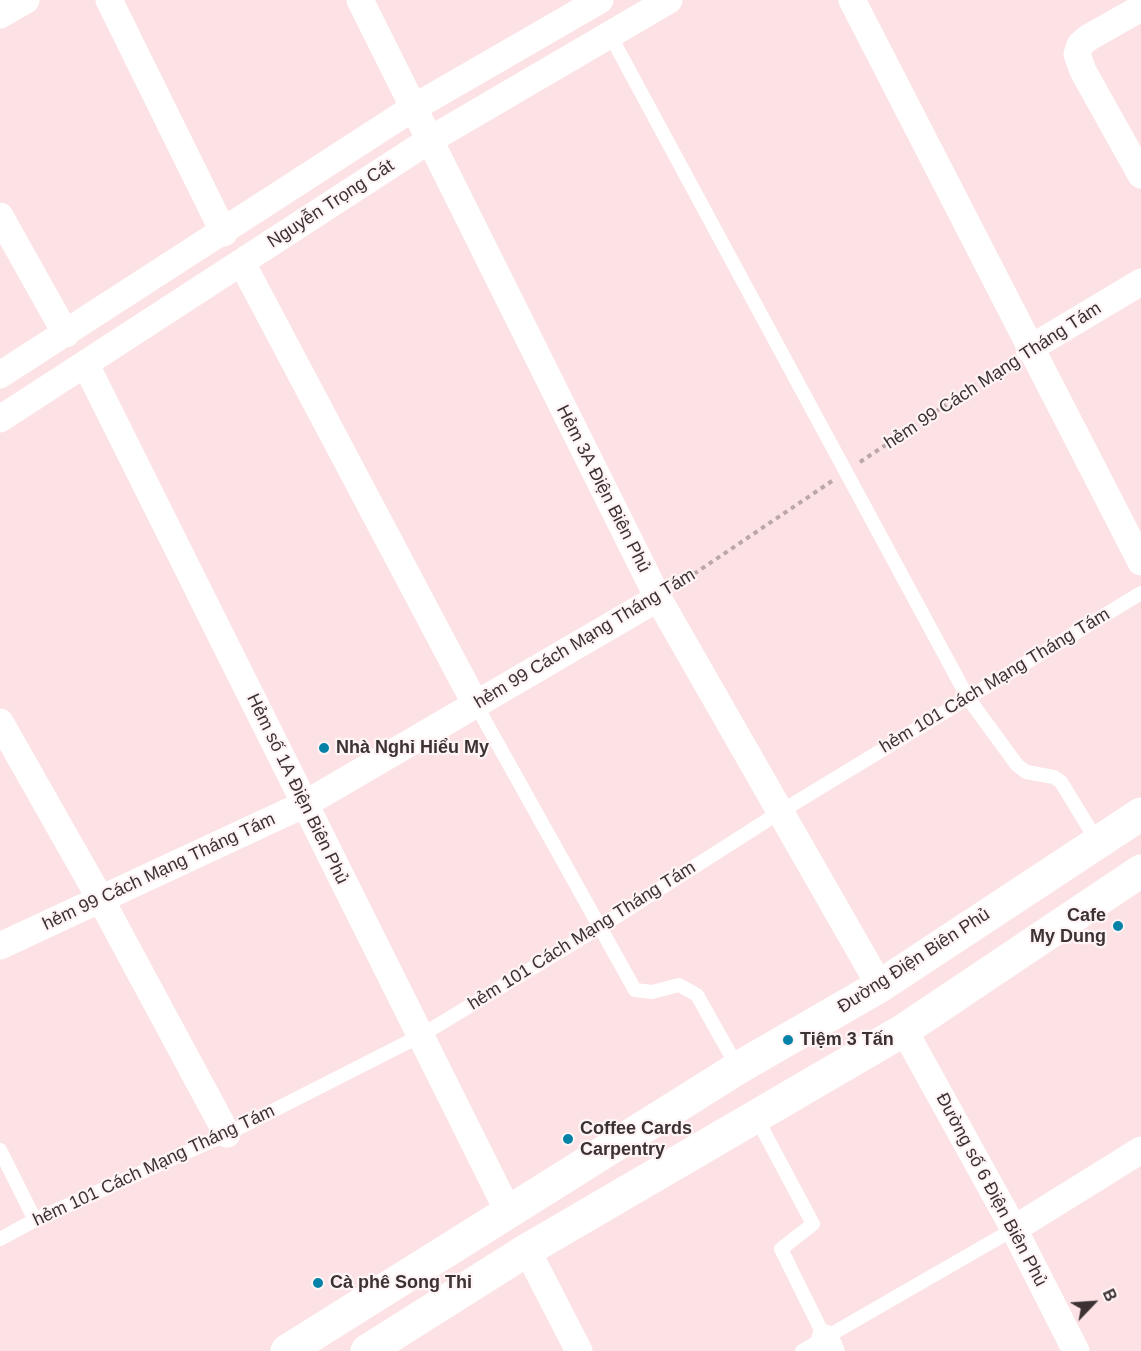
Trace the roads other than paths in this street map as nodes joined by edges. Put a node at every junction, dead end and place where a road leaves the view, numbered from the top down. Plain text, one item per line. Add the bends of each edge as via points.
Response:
1 (26, 0) edge
2 (109, 0) edge
3 (360, 0) edge
4 (600, 0) edge
5 (669, 0) edge
6 (852, 0) edge
7 (1141, 8) edge
8 (0, 15) edge
9 (610, 35) junction
10 (413, 108) junction
11 (428, 141) junction
12 (1141, 175) edge
13 (0, 216) edge
14 (224, 233) junction
15 (242, 263) junction
16 (1141, 282) edge
17 (66, 334) junction
18 (1029, 350) junction
19 (86, 365) junction
20 (0, 375) edge
21 (0, 418) edge
22 (1141, 561) edge
23 (1141, 593) edge
24 (658, 598) junction
25 (968, 698) junction
26 (476, 705) junction
27 (0, 722) edge
28 (305, 804) junction
29 (780, 812) junction
30 (1141, 814) edge
31 (1097, 841) junction
32 (1141, 871) edge
33 (101, 900) junction
34 (600, 927) junction
35 (0, 946) edge
36 (880, 986) junction
37 (904, 1030) junction
38 (420, 1036) junction
39 (738, 1068) junction
40 (755, 1115) junction
41 (227, 1134) junction
42 (0, 1150) edge
43 (1141, 1150) edge
44 (509, 1213) junction
45 (35, 1220) junction
46 (1014, 1229) junction
47 (0, 1239) edge
48 (527, 1250) junction
49 (819, 1347) edge
50 (287, 1351) edge
51 (366, 1351) edge
52 (579, 1351) edge
53 (1076, 1351) edge

1 - 8 street
2 - 14 street
3 - 10 street, Hẻm 3A Điện Biên Phủ
4 - 10 street
5 - 9 street, Nguyễn Trọng Cát
6 - 18 street
7 - 12 street via 1088,38 1077,54
9 - 11 street, Nguyễn Trọng Cát
9 - 25 lane
10 - 11 street, Hẻm 3A Điện Biên Phủ
10 - 14 street
11 - 15 street, Nguyễn Trọng Cát
11 - 24 street, Hẻm 3A Điện Biên Phủ
13 - 17 street
14 - 17 street
15 - 19 street, Nguyễn Trọng Cát
15 - 26 street
16 - 18 street, hẻm 99 Cách Mạng Tháng Tám
17 - 20 street
18 - 22 street
19 - 21 street, Nguyễn Trọng Cát
19 - 28 street, Hẻm số 1A Điện Biên Phủ
23 - 25 lane, hẻm 101 Cách Mạng Tháng Tám
24 - 26 street, hẻm 99 Cách Mạng Tháng Tám
24 - 29 street, Hẻm 3A Điện Biên Phủ
25 - 29 lane, hẻm 101 Cách Mạng Tháng Tám
25 - 31 lane via 1017,765 1026,772 1061,782
26 - 28 street, hẻm 99 Cách Mạng Tháng Tám
26 - 34 lane
27 - 33 street
28 - 33 street, hẻm 99 Cách Mạng Tháng Tám
28 - 38 street, Hẻm số 1A Điện Biên Phủ
29 - 34 lane, hẻm 101 Cách Mạng Tháng Tám
29 - 36 street, Hẻm 3A Điện Biên Phủ
30 - 31 main road, Đường Điện Biên Phủ
31 - 36 main road, Đường Điện Biên Phủ
32 - 37 main road
33 - 35 street, hẻm 99 Cách Mạng Tháng Tám
33 - 41 street
34 - 38 lane, hẻm 101 Cách Mạng Tháng Tám
34 - 39 lane via 635,990 652,992 679,986 697,994
36 - 37 main road
36 - 39 main road, Đường Điện Biên Phủ
37 - 40 main road
37 - 46 street, Đường số 6 Điện Biên Phủ
38 - 41 lane, hẻm 101 Cách Mạng Tháng Tám
38 - 44 street, Hẻm số 1A Điện Biên Phủ
39 - 44 main road, Đường Điện Biên Phủ
40 - 48 main road
40 - 49 lane via 813,1224 781,1249
41 - 45 lane, hẻm 101 Cách Mạng Tháng Tám
42 - 45 lane
43 - 46 street
44 - 50 main road, Đường Điện Biên Phủ
45 - 47 lane, hẻm 101 Cách Mạng Tháng Tám
46 - 49 lane
46 - 53 street, Đường số 6 Điện Biên Phủ
48 - 51 main road
48 - 52 street

